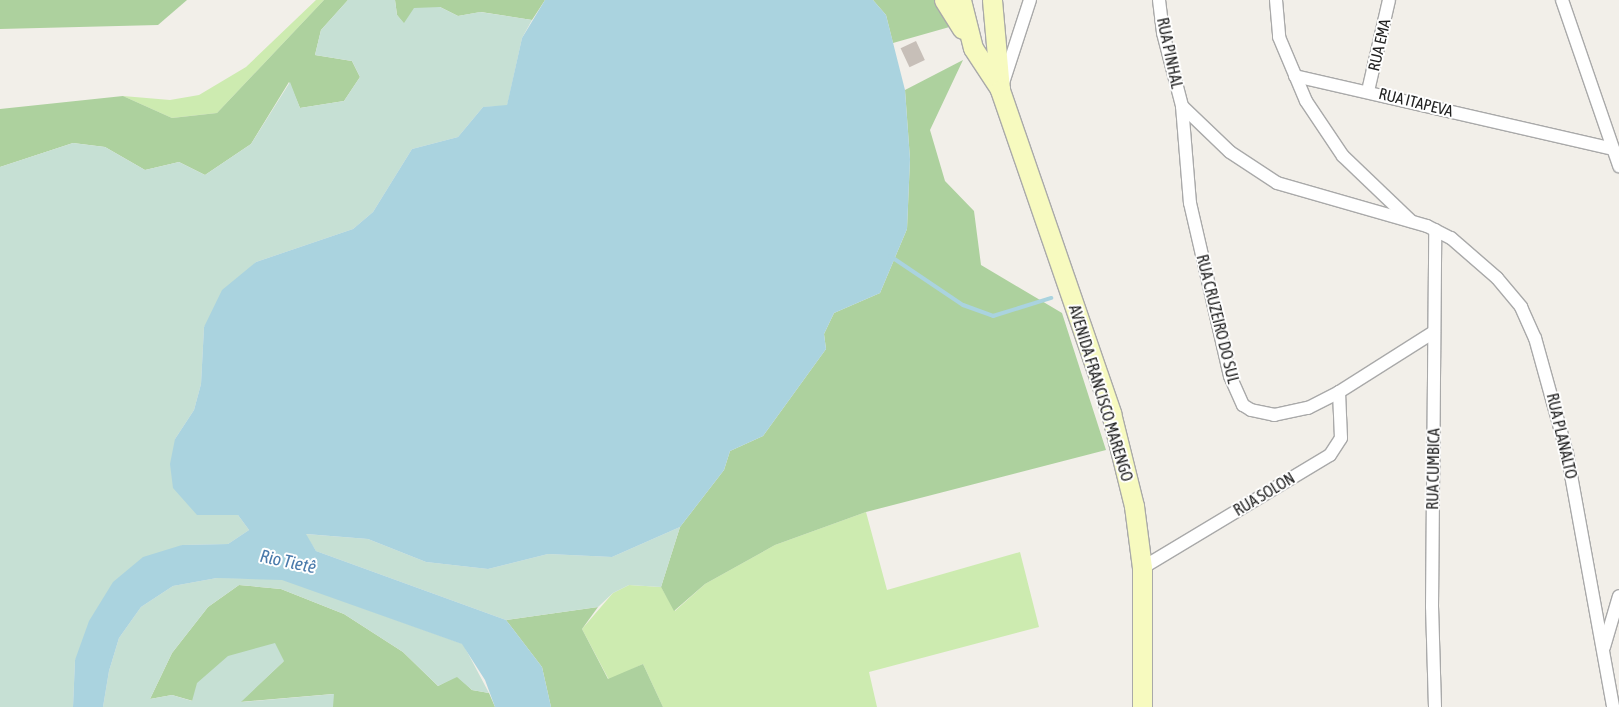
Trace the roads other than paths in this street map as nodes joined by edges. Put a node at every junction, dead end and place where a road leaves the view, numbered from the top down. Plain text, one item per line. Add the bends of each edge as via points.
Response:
1 (944, 0) edge
2 (961, 0) edge
3 (981, 0) edge
4 (992, 0) edge
5 (1030, 0) edge
6 (1159, 0) edge
7 (1276, 0) edge
8 (1389, 0) edge
9 (1562, 0) edge
10 (997, 46) junction
11 (973, 48) junction
12 (1295, 76) junction
13 (1000, 90) junction
14 (1368, 91) junction
15 (1182, 106) junction
16 (1613, 149) junction
17 (1619, 166) edge
18 (1414, 225) junction
19 (1435, 230) junction
20 (1434, 332) junction
21 (1339, 392) junction
22 (1142, 568) junction
23 (1619, 596) edge
24 (1603, 649) junction
25 (1142, 707) edge
26 (1434, 707) edge
27 (1613, 707) edge

1 - 11 main road
2 - 11 main road, AVENIDA FRANCISCO MARENGO
3 - 10 main road
4 - 10 main road, AVENIDA FRANCISCO MARENGO
5 - 13 street
6 - 15 street, RUA PINHAL
7 - 12 street via 1279,37
8 - 14 street, RUA EMA
9 - 16 street
10 - 13 main road, AVENIDA FRANCISCO MARENGO
11 - 13 main road, AVENIDA FRANCISCO MARENGO
12 - 14 street, RUA ITAPEVA
12 - 18 street, RUA PLANALTO via 1306,100 1343,156
13 - 22 main road, AVENIDA FRANCISCO MARENGO via 1110,413 1134,506
14 - 16 street, RUA ITAPEVA
15 - 18 street via 1230,152 1277,184
15 - 21 street, RUA CRUZEIRO DO SUL via 1190,203 1237,395 1250,410 1274,415 1308,408
16 - 17 street
18 - 19 street, RUA PLANALTO
19 - 20 street, RUA CUMBICA
19 - 24 street, RUA PLANALTO via 1467,249 1497,278 1521,307 1535,338 1567,452
20 - 21 street, RUA CRUZEIRO DO SUL
20 - 26 street, RUA CUMBICA
21 - 22 street, RUA SOLON via 1341,438 1330,455
22 - 25 main road, AVENIDA FRANCISCO MARENGO
23 - 24 street
24 - 27 street, RUA PLANALTO

